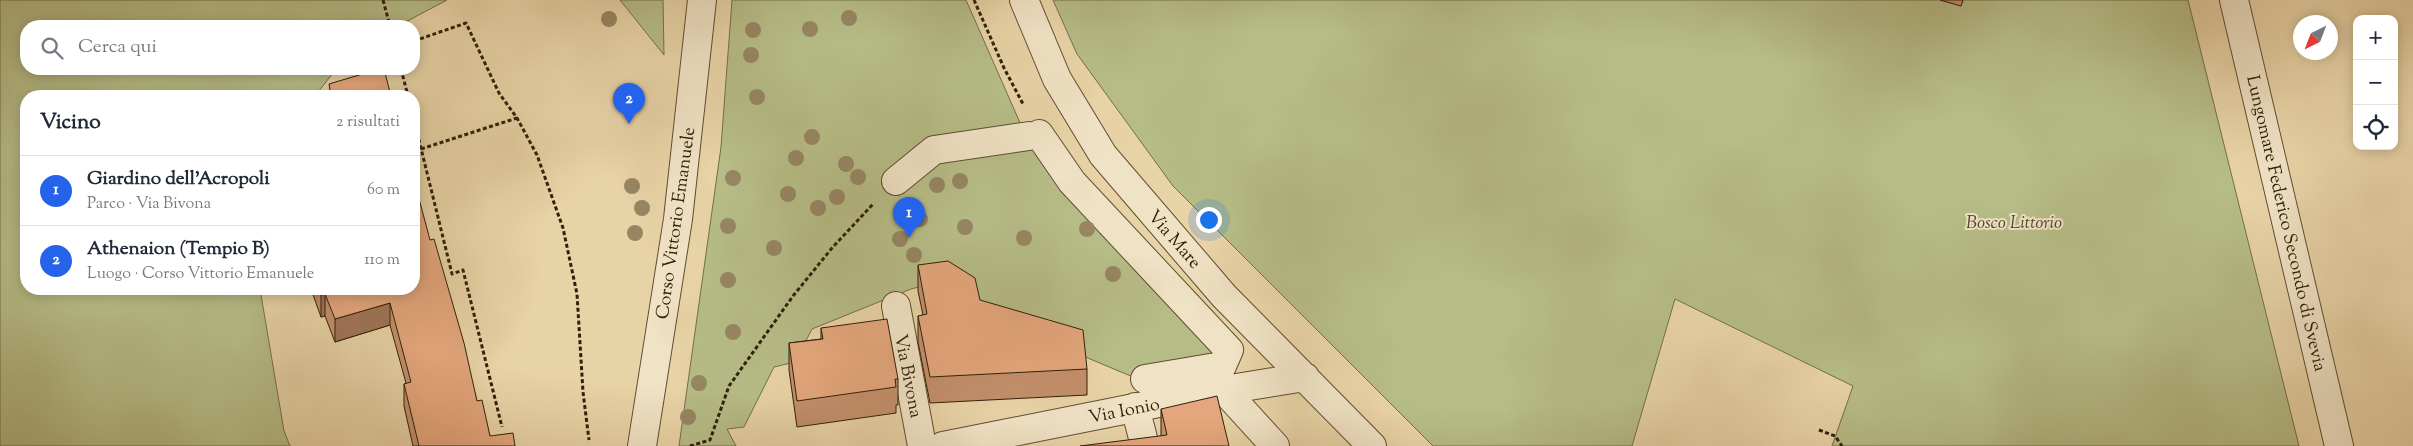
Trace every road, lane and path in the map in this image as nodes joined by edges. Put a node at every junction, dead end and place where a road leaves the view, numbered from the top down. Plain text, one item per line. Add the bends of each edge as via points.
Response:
1 (383, 0) edge
2 (702, 0) edge
3 (974, 0) edge
4 (1024, 0) edge
5 (2234, 0) edge
6 (388, 20) edge
7 (420, 39) edge
8 (403, 75) edge
9 (406, 90) edge
10 (518, 118) junction
11 (1034, 135) junction
12 (420, 145) edge
13 (421, 149) junction
14 (896, 181) joint
15 (896, 306) dead end
16 (1305, 377) junction
17 (1145, 380) dead end
18 (1224, 390) junction
19 (1135, 407) junction
20 (502, 427) dead end
21 (1819, 430) dead end
22 (589, 440) dead end
23 (642, 446) edge
24 (690, 446) edge
25 (922, 446) edge
26 (943, 446) edge
27 (1144, 446) edge
28 (1275, 446) edge
29 (1372, 446) edge
30 (1842, 446) edge
31 (2339, 446) edge

1 - 6 path
2 - 23 street, Corso Vittorio Emanuele via 678,219
3 - 11 path
4 - 16 street, Via Mare via 1058,79 1103,156 1224,296
5 - 31 street, Lungomare Federico Secondo di Svevia
7 - 10 path via 466,23 499,93
8 - 9 path
10 - 13 path
10 - 22 path via 537,156 564,228 571,258
11 - 14 street via 934,150
11 - 17 street via 1072,182 1229,350 1222,366
12 - 13 path
13 - 20 path via 452,274 463,270
14 - 24 path via 832,248 793,296 730,386 710,440
15 - 25 street, Via Bivona
16 - 18 street, Via Ionio
16 - 29 street, Via Mare
18 - 19 street, Via Ionio
18 - 28 street
19 - 26 street, Via Ionio
19 - 27 street
21 - 30 path via 1835,436

